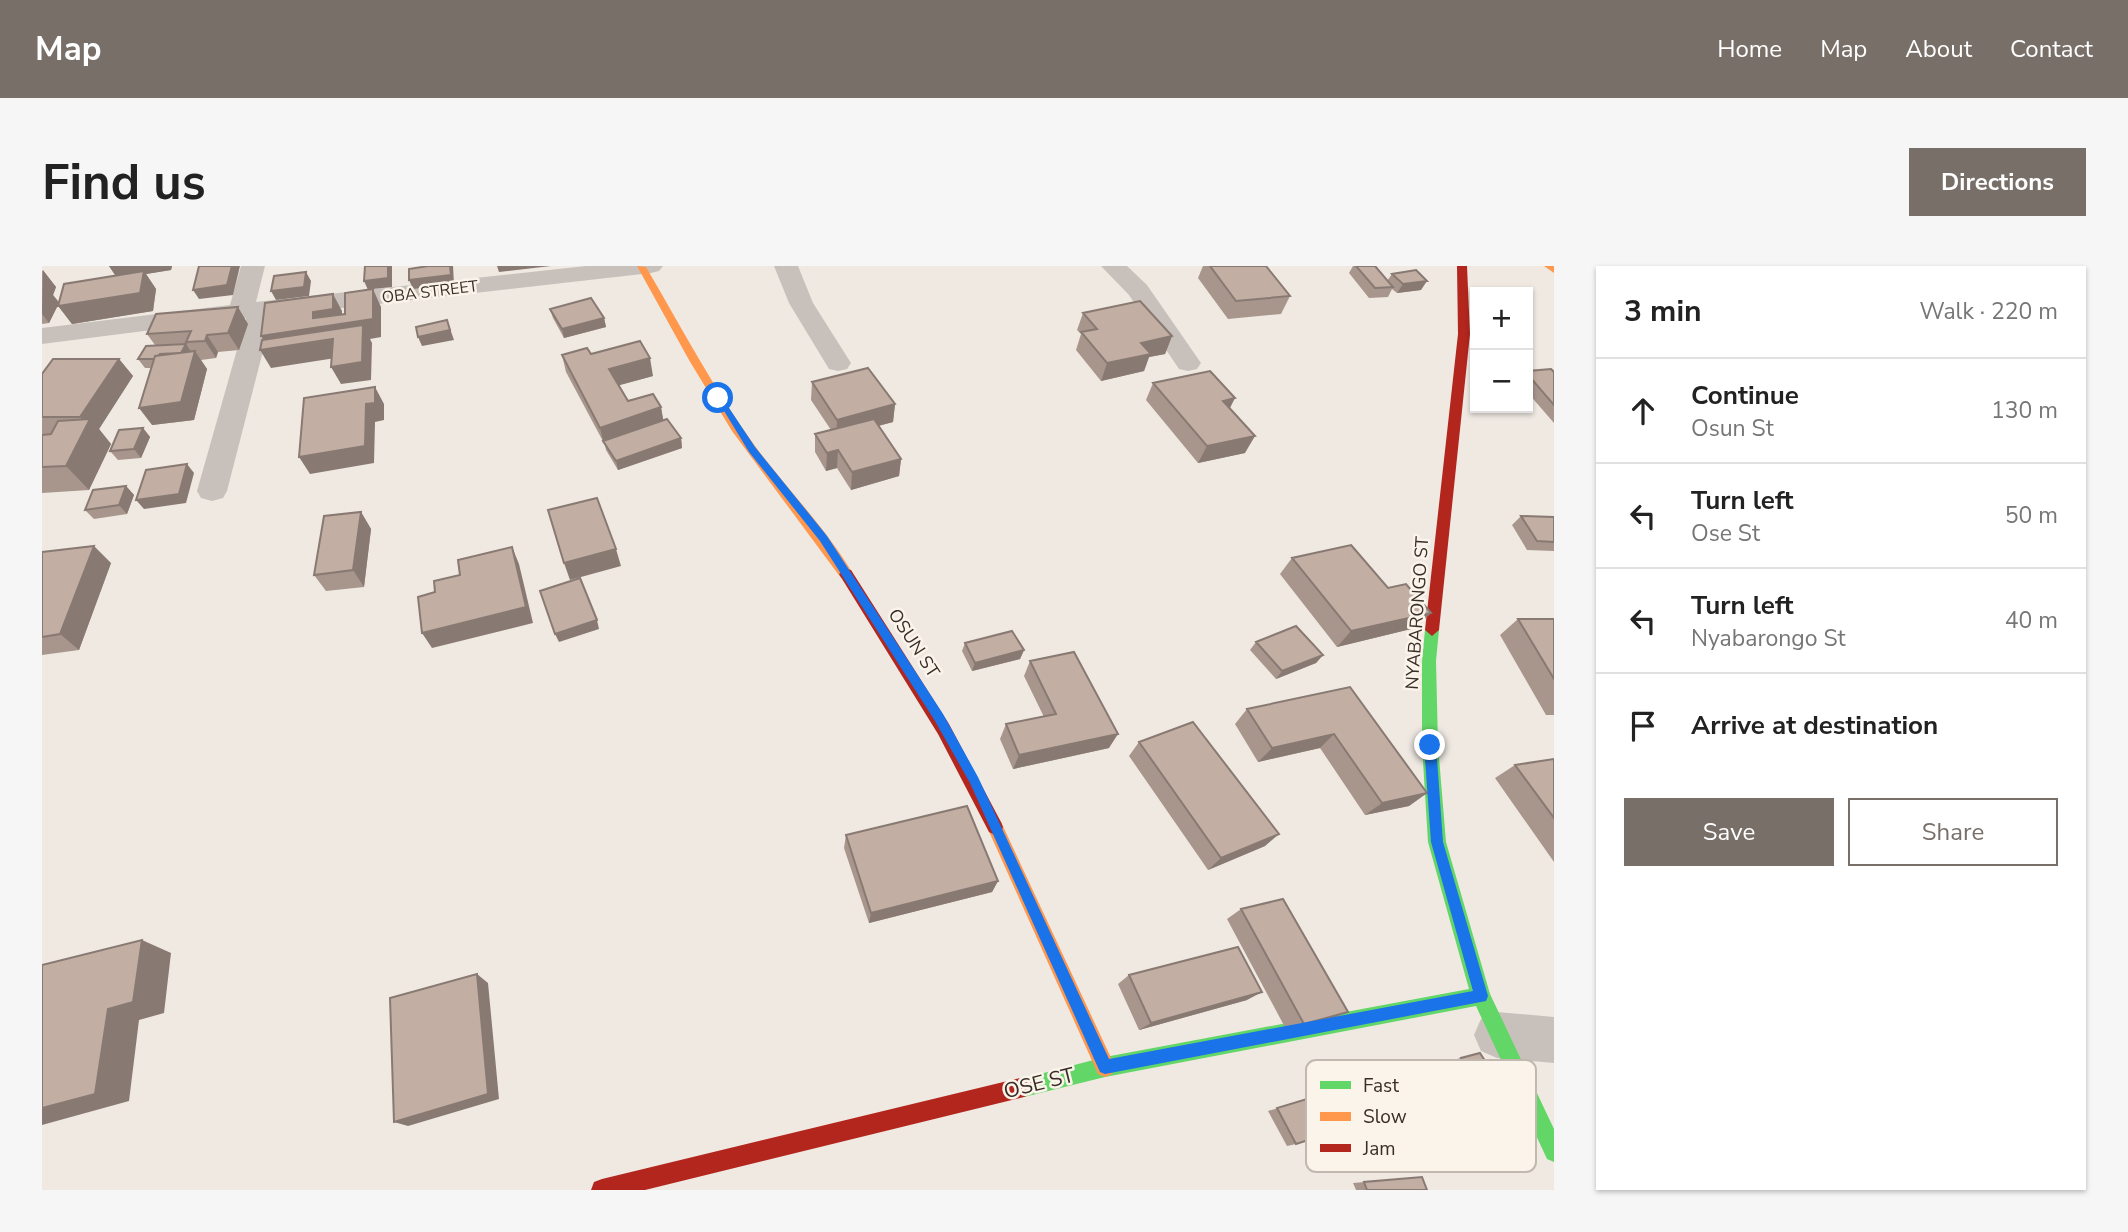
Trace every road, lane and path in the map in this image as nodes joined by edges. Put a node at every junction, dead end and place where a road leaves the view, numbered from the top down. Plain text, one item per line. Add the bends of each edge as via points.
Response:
1 (253, 266) edge
2 (786, 266) edge
3 (1113, 266) edge
4 (1462, 266) edge
5 (1549, 266) edge
6 (646, 267) edge
7 (1554, 271) edge
8 (251, 312) junction
9 (42, 336) edge
10 (838, 363) dead end
11 (1188, 363) dead end
12 (212, 491) dead end
13 (1489, 1015) junction
14 (1554, 1040) edge
15 (1510, 1060) edge
16 (1105, 1067) junction
17 (1536, 1114) edge
18 (1554, 1152) edge
19 (602, 1190) edge

1 - 8 street
2 - 10 street via 801,303
3 - 11 street via 1138,290
4 - 13 main road, NYABARONGO ST via 1464,334 1429,662 1430,745 1437,842
5 - 7 main road
6 - 8 street, OBA STREET
6 - 16 main road, OSUN ST via 718,398 752,450 824,538 939,718 974,780
8 - 9 street, OBA STREET
8 - 12 street
13 - 14 street, OSE ST
13 - 15 main road, NYABARONGO ST
13 - 16 main road, OSE ST
16 - 19 main road, OSE ST
17 - 18 main road, NYABARONGO ST

